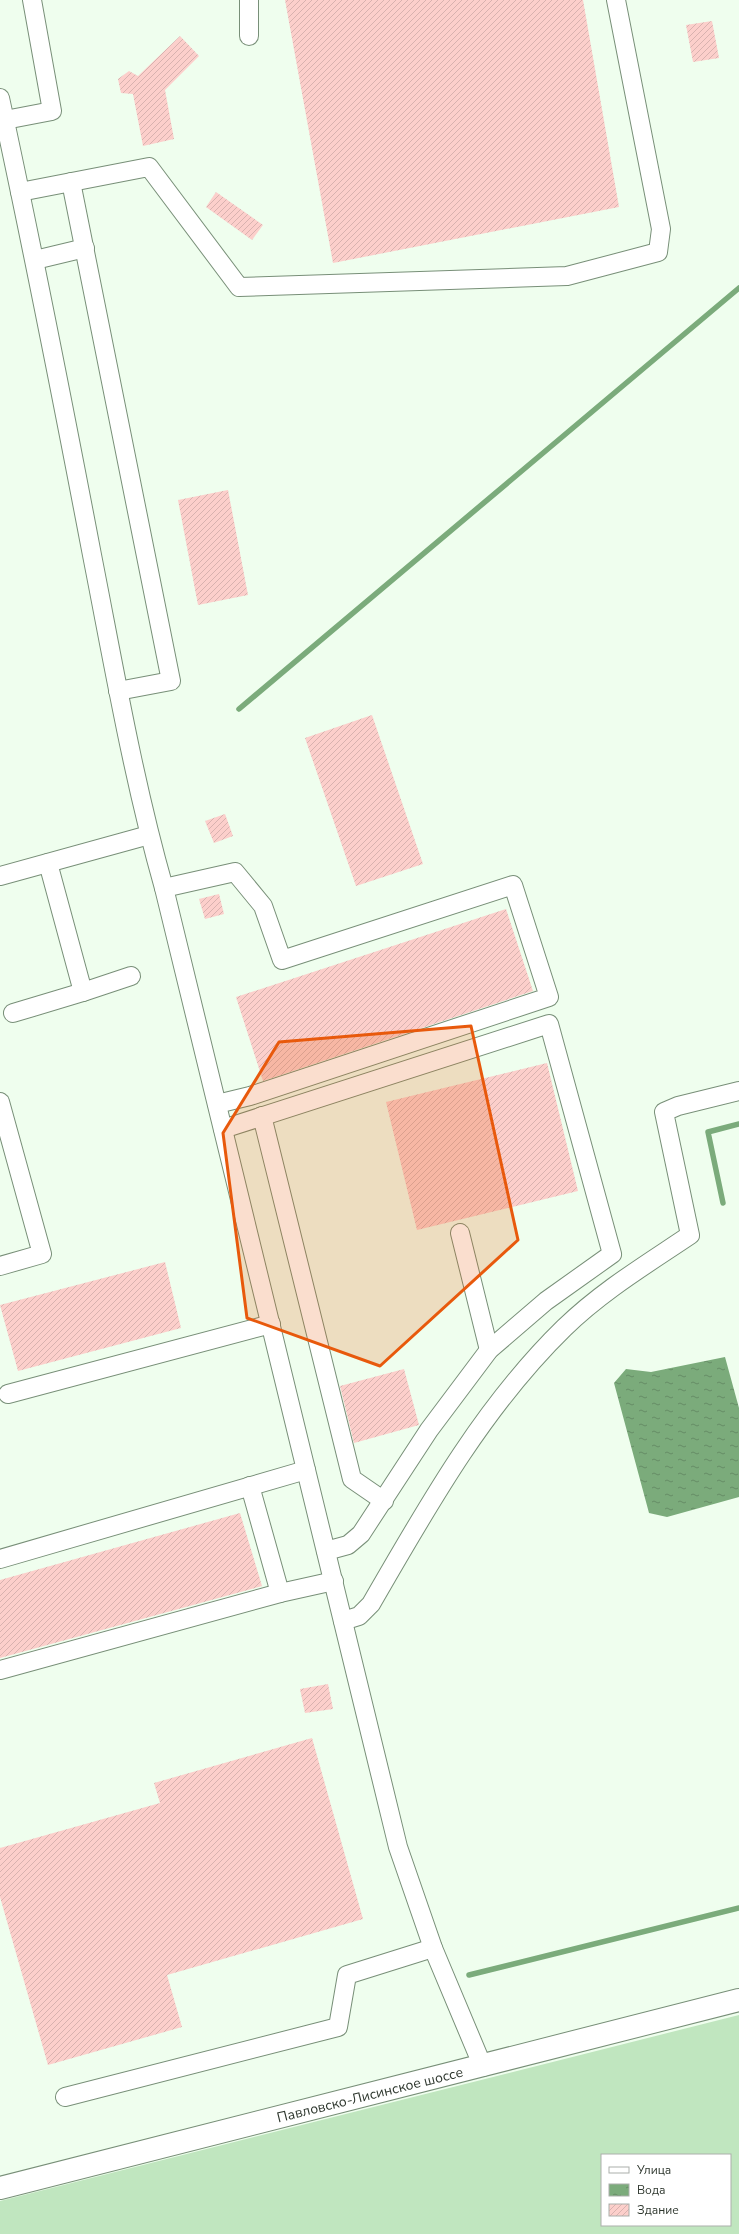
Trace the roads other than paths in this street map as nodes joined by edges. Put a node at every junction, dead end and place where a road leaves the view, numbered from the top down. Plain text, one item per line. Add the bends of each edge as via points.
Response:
1 (32, 0) edge
2 (248, 0) edge
3 (616, 0) edge
4 (249, 36) dead end
5 (0, 98) edge
6 (5, 120) junction
7 (71, 182) junction
8 (20, 192) junction
9 (85, 248) junction
10 (35, 260) junction
11 (118, 691) junction
12 (149, 835) junction
13 (48, 863) junction
14 (0, 876) edge
15 (164, 888) junction
16 (131, 976) dead end
17 (83, 992) junction
18 (13, 1013) dead end
19 (739, 1091) edge
20 (0, 1102) edge
21 (217, 1104) junction
22 (262, 1116) junction
23 (223, 1129) junction
24 (460, 1233) dead end
25 (0, 1266) edge
26 (271, 1324) junction
27 (489, 1350) junction
28 (8, 1394) dead end
29 (306, 1470) junction
30 (250, 1486) junction
31 (384, 1502) junction
32 (326, 1551) junction
33 (0, 1559) edge
34 (334, 1581) junction
35 (280, 1593) junction
36 (344, 1621) junction
37 (0, 1670) edge
38 (433, 1948) junction
39 (739, 2000) edge
40 (483, 2067) junction
41 (65, 2097) dead end
42 (0, 2188) edge

1 - 6 lane via 52,111
2 - 4 lane
3 - 7 lane via 661,229 658,252 567,276 239,287 149,167
5 - 6 lane
6 - 8 lane
7 - 8 lane
7 - 9 lane
8 - 10 lane
9 - 10 lane
9 - 11 lane via 171,681
10 - 11 lane
11 - 12 lane
12 - 13 lane
12 - 15 lane
13 - 14 lane
13 - 17 lane
15 - 21 lane
15 - 21 lane via 235,872 263,906 282,960 513,885 549,997 250,1096
16 - 17 lane
17 - 18 lane
19 - 36 lane via 678,1106 664,1112 690,1235 613,1286 565,1328 511,1385 470,1441 422,1515 371,1604 359,1616
20 - 25 lane via 42,1254
21 - 23 lane
22 - 23 lane
22 - 27 lane via 549,1024 612,1254 546,1301
22 - 31 lane via 352,1479
23 - 26 lane
24 - 27 lane
26 - 28 lane
26 - 29 lane
27 - 31 lane via 429,1430
29 - 30 lane
29 - 32 lane
30 - 33 lane
30 - 35 lane
31 - 32 lane via 361,1534 348,1545
32 - 34 lane
34 - 35 lane
34 - 36 lane
35 - 37 lane
36 - 38 lane via 398,1847
38 - 40 lane
38 - 41 lane via 347,1975 338,2027
39 - 40 main road, Павловско-Лисинское шоссе
40 - 42 main road, Павловско-Лисинское шоссе

